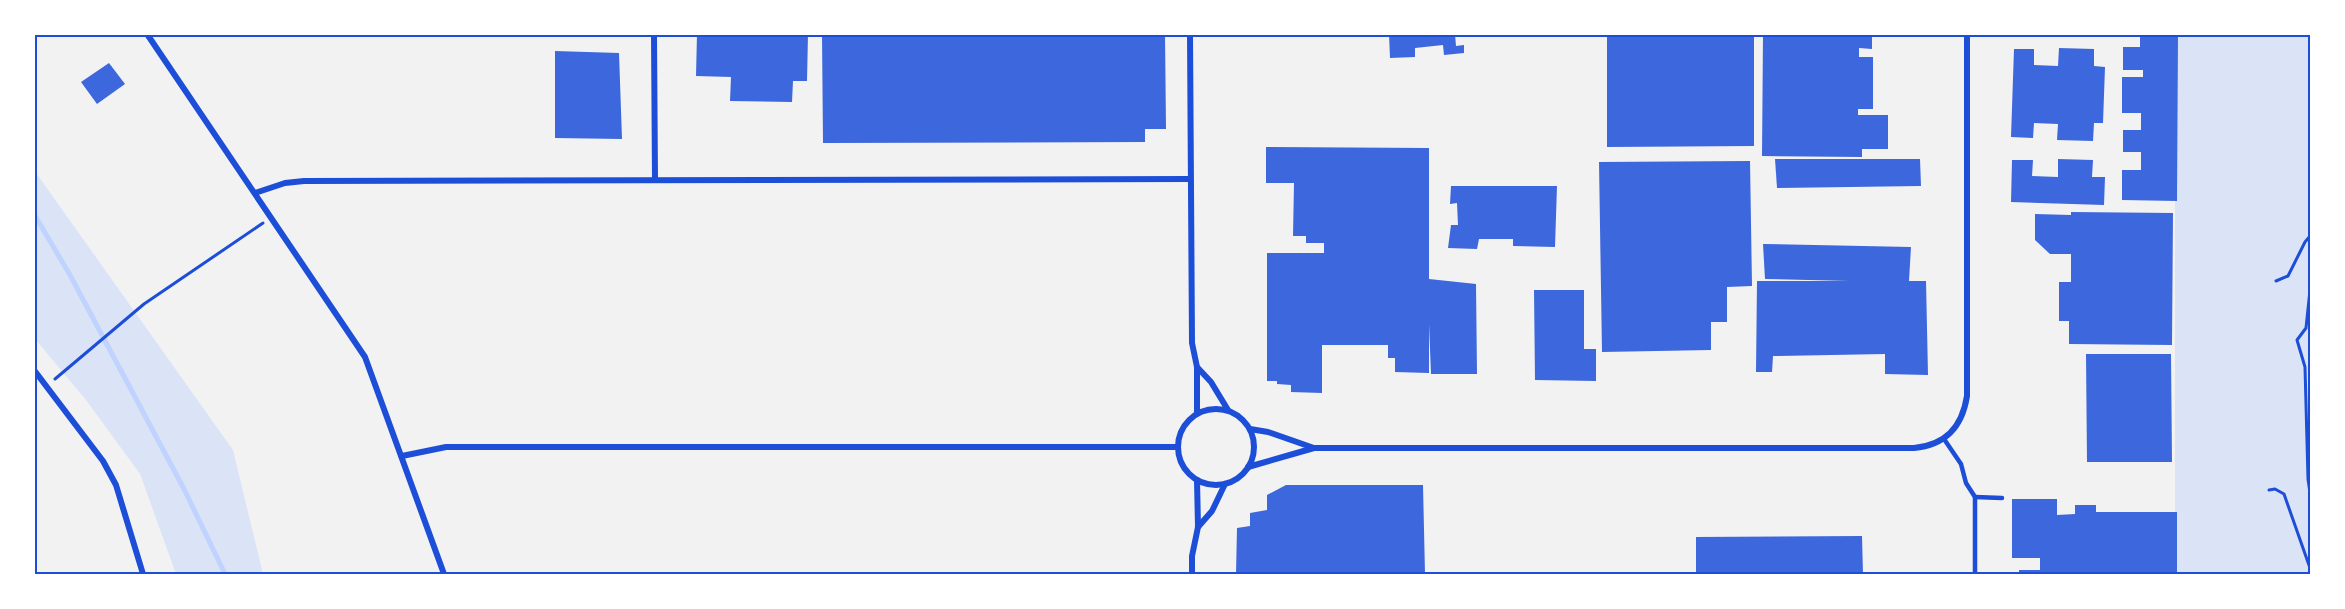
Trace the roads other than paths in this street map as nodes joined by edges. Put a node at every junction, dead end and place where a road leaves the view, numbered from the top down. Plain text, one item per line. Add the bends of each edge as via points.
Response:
1 (147, 34) edge
2 (654, 34) edge
3 (1190, 34) edge
4 (1966, 34) edge
5 (1189, 179) junction
6 (655, 180) junction
7 (255, 193) junction
8 (1197, 367) junction
9 (34, 370) edge
10 (1228, 410) junction
11 (1197, 413) junction
12 (1250, 429) junction
13 (1944, 439) junction
14 (1178, 447) junction
15 (1314, 448) junction
16 (402, 456) junction
17 (1248, 467) junction
18 (1197, 480) junction
19 (1225, 484) junction
20 (1975, 497) junction
21 (2002, 498) dead end
22 (1198, 528) junction
23 (143, 574) edge
24 (444, 574) edge
25 (1192, 574) edge
26 (1975, 574) edge

1 - 7 street
2 - 6 street
3 - 5 street
4 - 13 street via 1967,396 1959,422
5 - 6 street
5 - 8 street via 1192,343
6 - 7 street via 304,181
7 - 16 street via 365,357
8 - 10 street
8 - 11 street
9 - 23 street via 103,460 116,486
10 - 11 street
10 - 12 street
11 - 14 street via 1183,427
12 - 15 street
12 - 17 street via 1254,448
13 - 15 street via 1914,448
13 - 20 lane via 1961,464
14 - 16 street via 446,447
14 - 18 street via 1183,466
15 - 17 street
16 - 24 street
17 - 19 street
18 - 19 street
18 - 22 street
19 - 22 street via 1212,511
20 - 21 lane
20 - 26 lane
22 - 25 street

